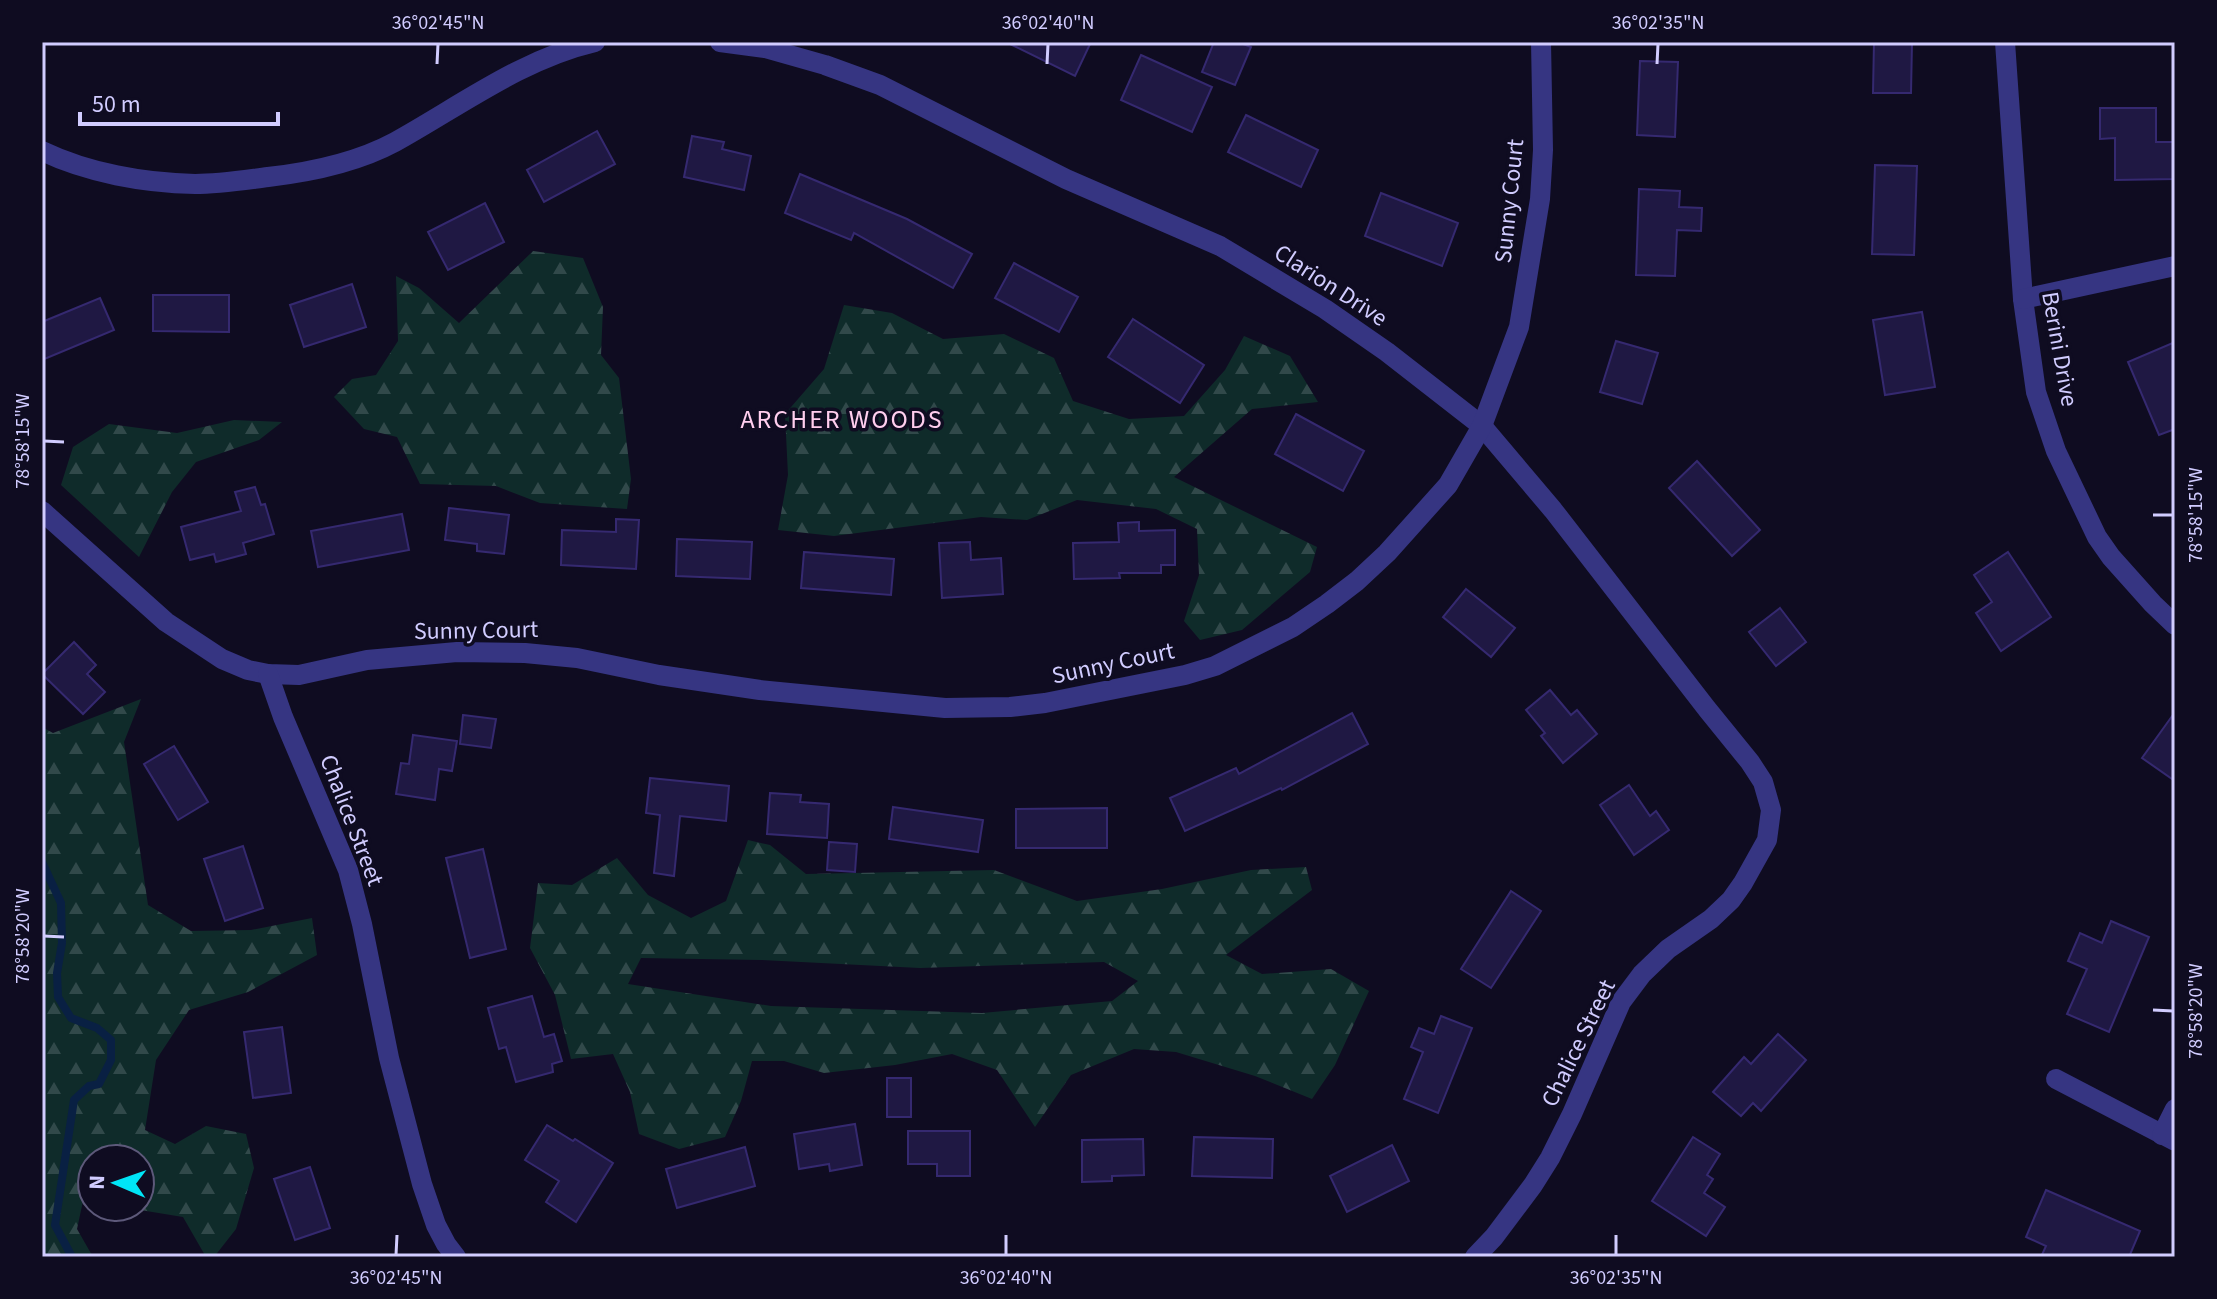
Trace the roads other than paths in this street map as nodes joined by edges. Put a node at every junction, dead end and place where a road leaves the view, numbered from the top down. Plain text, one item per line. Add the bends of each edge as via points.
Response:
1 (595, 42) edge
2 (720, 42) edge
3 (1541, 42) edge
4 (2005, 42) edge
5 (42, 151) edge
6 (2175, 266) edge
7 (2023, 299) junction
8 (1482, 426) junction
9 (42, 511) edge
10 (2175, 625) edge
11 (268, 674) junction
12 (1763, 782) joint
13 (2056, 1079) dead end
14 (2175, 1109) edge
15 (2169, 1138) edge
16 (456, 1257) edge
17 (1475, 1257) edge

1 - 5 street via 530,65 394,143 324,168 195,184 104,173
2 - 8 street, Clarion Drive via 765,48 880,85 1066,179 1220,246 1325,309
3 - 8 street, Sunny Court via 1540,199 1519,327
4 - 7 street, Berini Drive
6 - 7 street
7 - 10 street, Berini Drive via 2036,392 2056,451 2097,537
8 - 11 street, Sunny Court via 1448,485 1419,519 1327,604 1215,666 1099,694 1022,706 945,708 760,690 525,653 457,652 367,660 299,675
8 - 12 street, Clarion Drive
9 - 11 street via 166,622 222,659
11 - 16 street, Chalice Street via 348,870 422,1184 436,1225
12 - 17 street, Chalice Street via 1771,810 1767,840 1743,883 1711,919 1642,974 1621,1002 1550,1158
13 - 15 street
14 - 15 street

